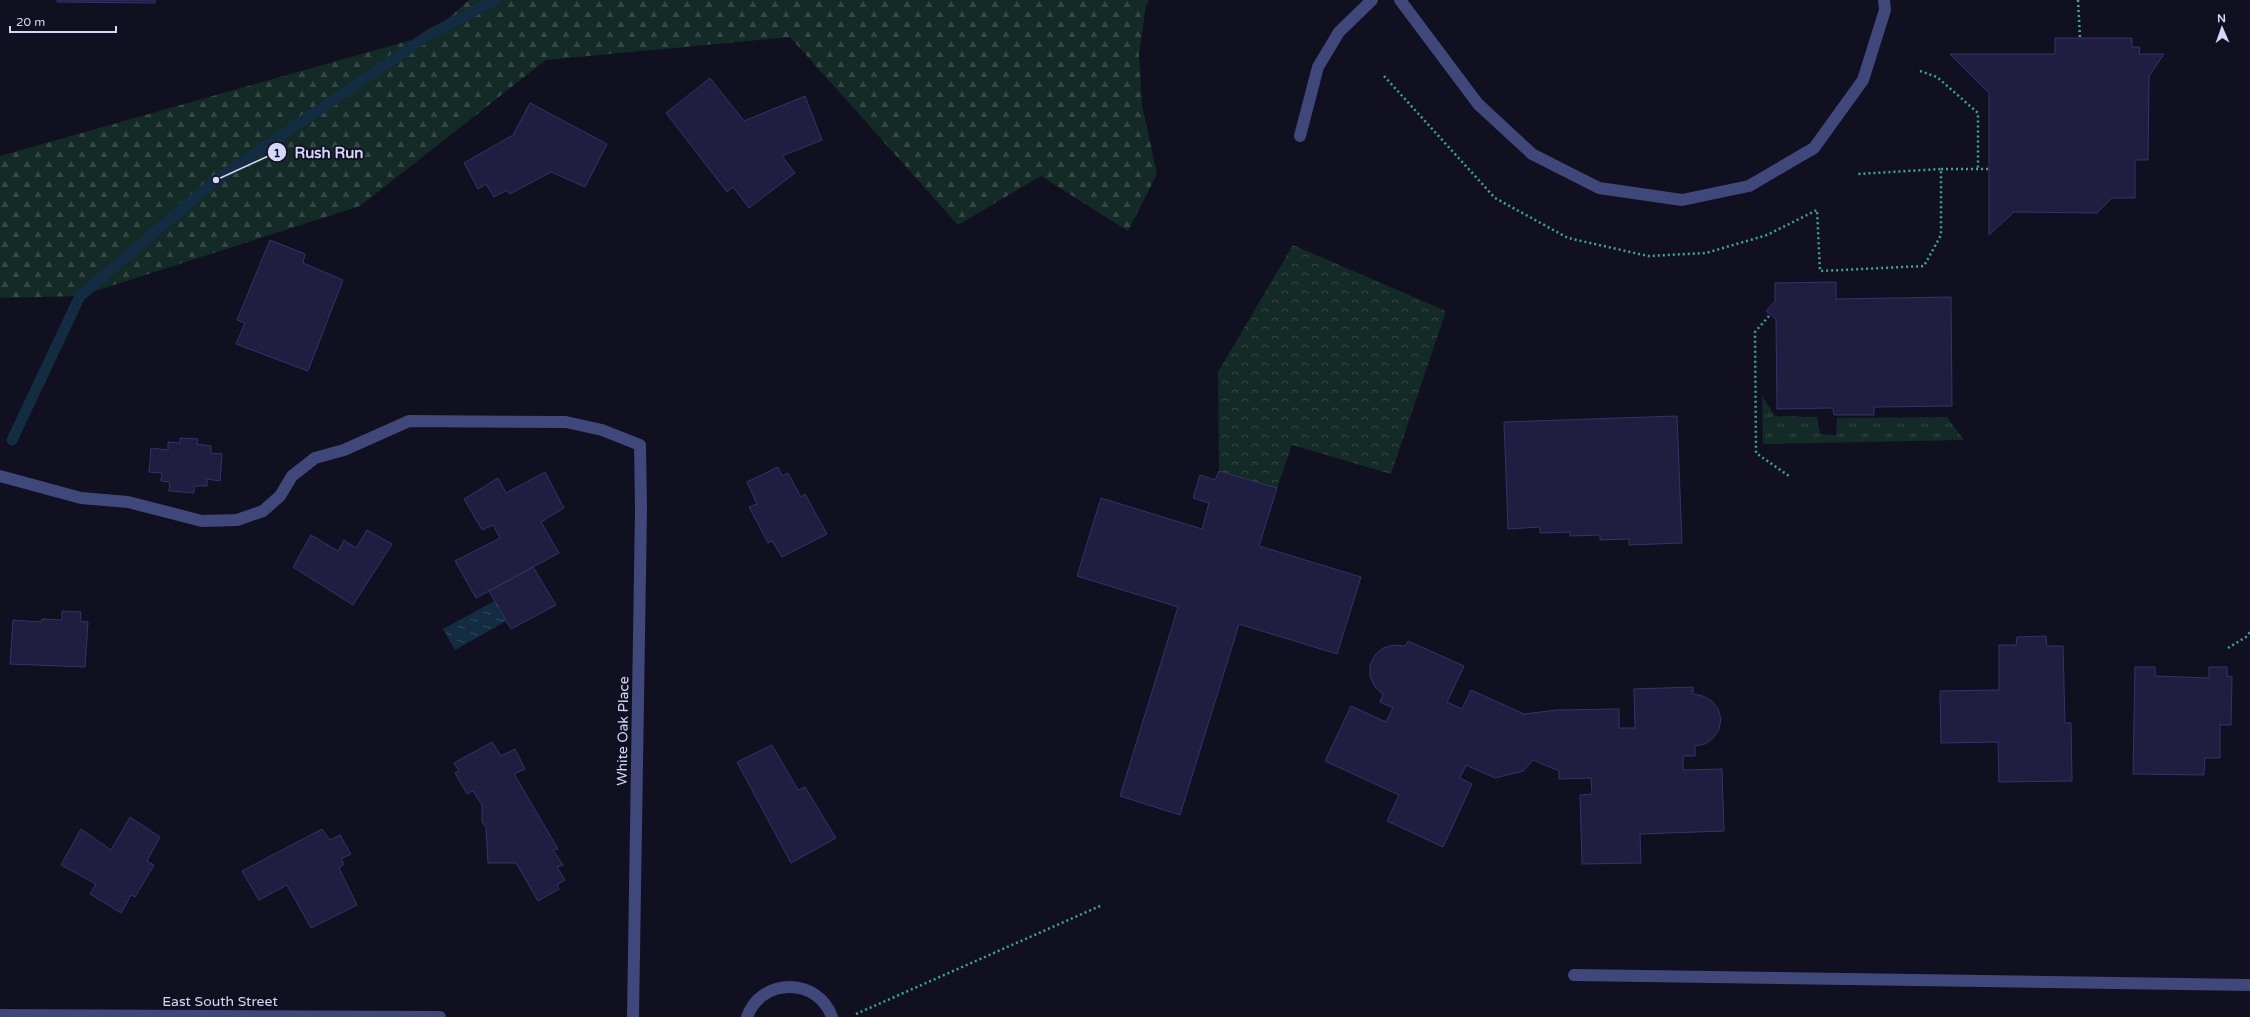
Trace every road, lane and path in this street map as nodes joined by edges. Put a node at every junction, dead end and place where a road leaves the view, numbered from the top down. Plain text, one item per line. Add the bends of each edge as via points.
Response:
1 (1372, 0) edge
2 (1400, 0) edge
3 (1884, 0) edge
4 (2078, 0) edge
5 (2080, 38) dead end
6 (1920, 71) dead end
7 (1300, 136) dead end
8 (1941, 169) dead end
9 (1978, 169) junction
10 (1989, 169) dead end
11 (1769, 316) dead end
12 (0, 476) edge
13 (1789, 476) dead end
14 (2250, 632) edge
15 (2228, 648) dead end
16 (1100, 906) dead end
17 (1574, 975) dead end
18 (2250, 985) edge
19 (0, 1015) edge
20 (440, 1017) edge
21 (633, 1017) edge
22 (747, 1017) edge
23 (832, 1017) edge
24 (850, 1017) edge

1 - 7 street via 1339,32 1318,67
2 - 3 street via 1478,104 1532,154 1599,188 1682,200 1749,186 1814,148 1863,80 1884,10
4 - 5 path
6 - 9 path via 1937,77 1978,114
8 - 9 path
9 - 10 path
11 - 13 path via 1755,332 1756,453
12 - 21 street, White Oak Place via 81,498 128,502 202,521 237,520 263,512 280,496 292,476 315,458 344,450 409,420 566,422 602,430 640,445
14 - 15 path via 2246,638
16 - 24 path
17 - 18 street
19 - 20 street, East South Street
22 - 23 street via 757,1000 768,992 780,987 794,986 807,989 820,998 830,1009

